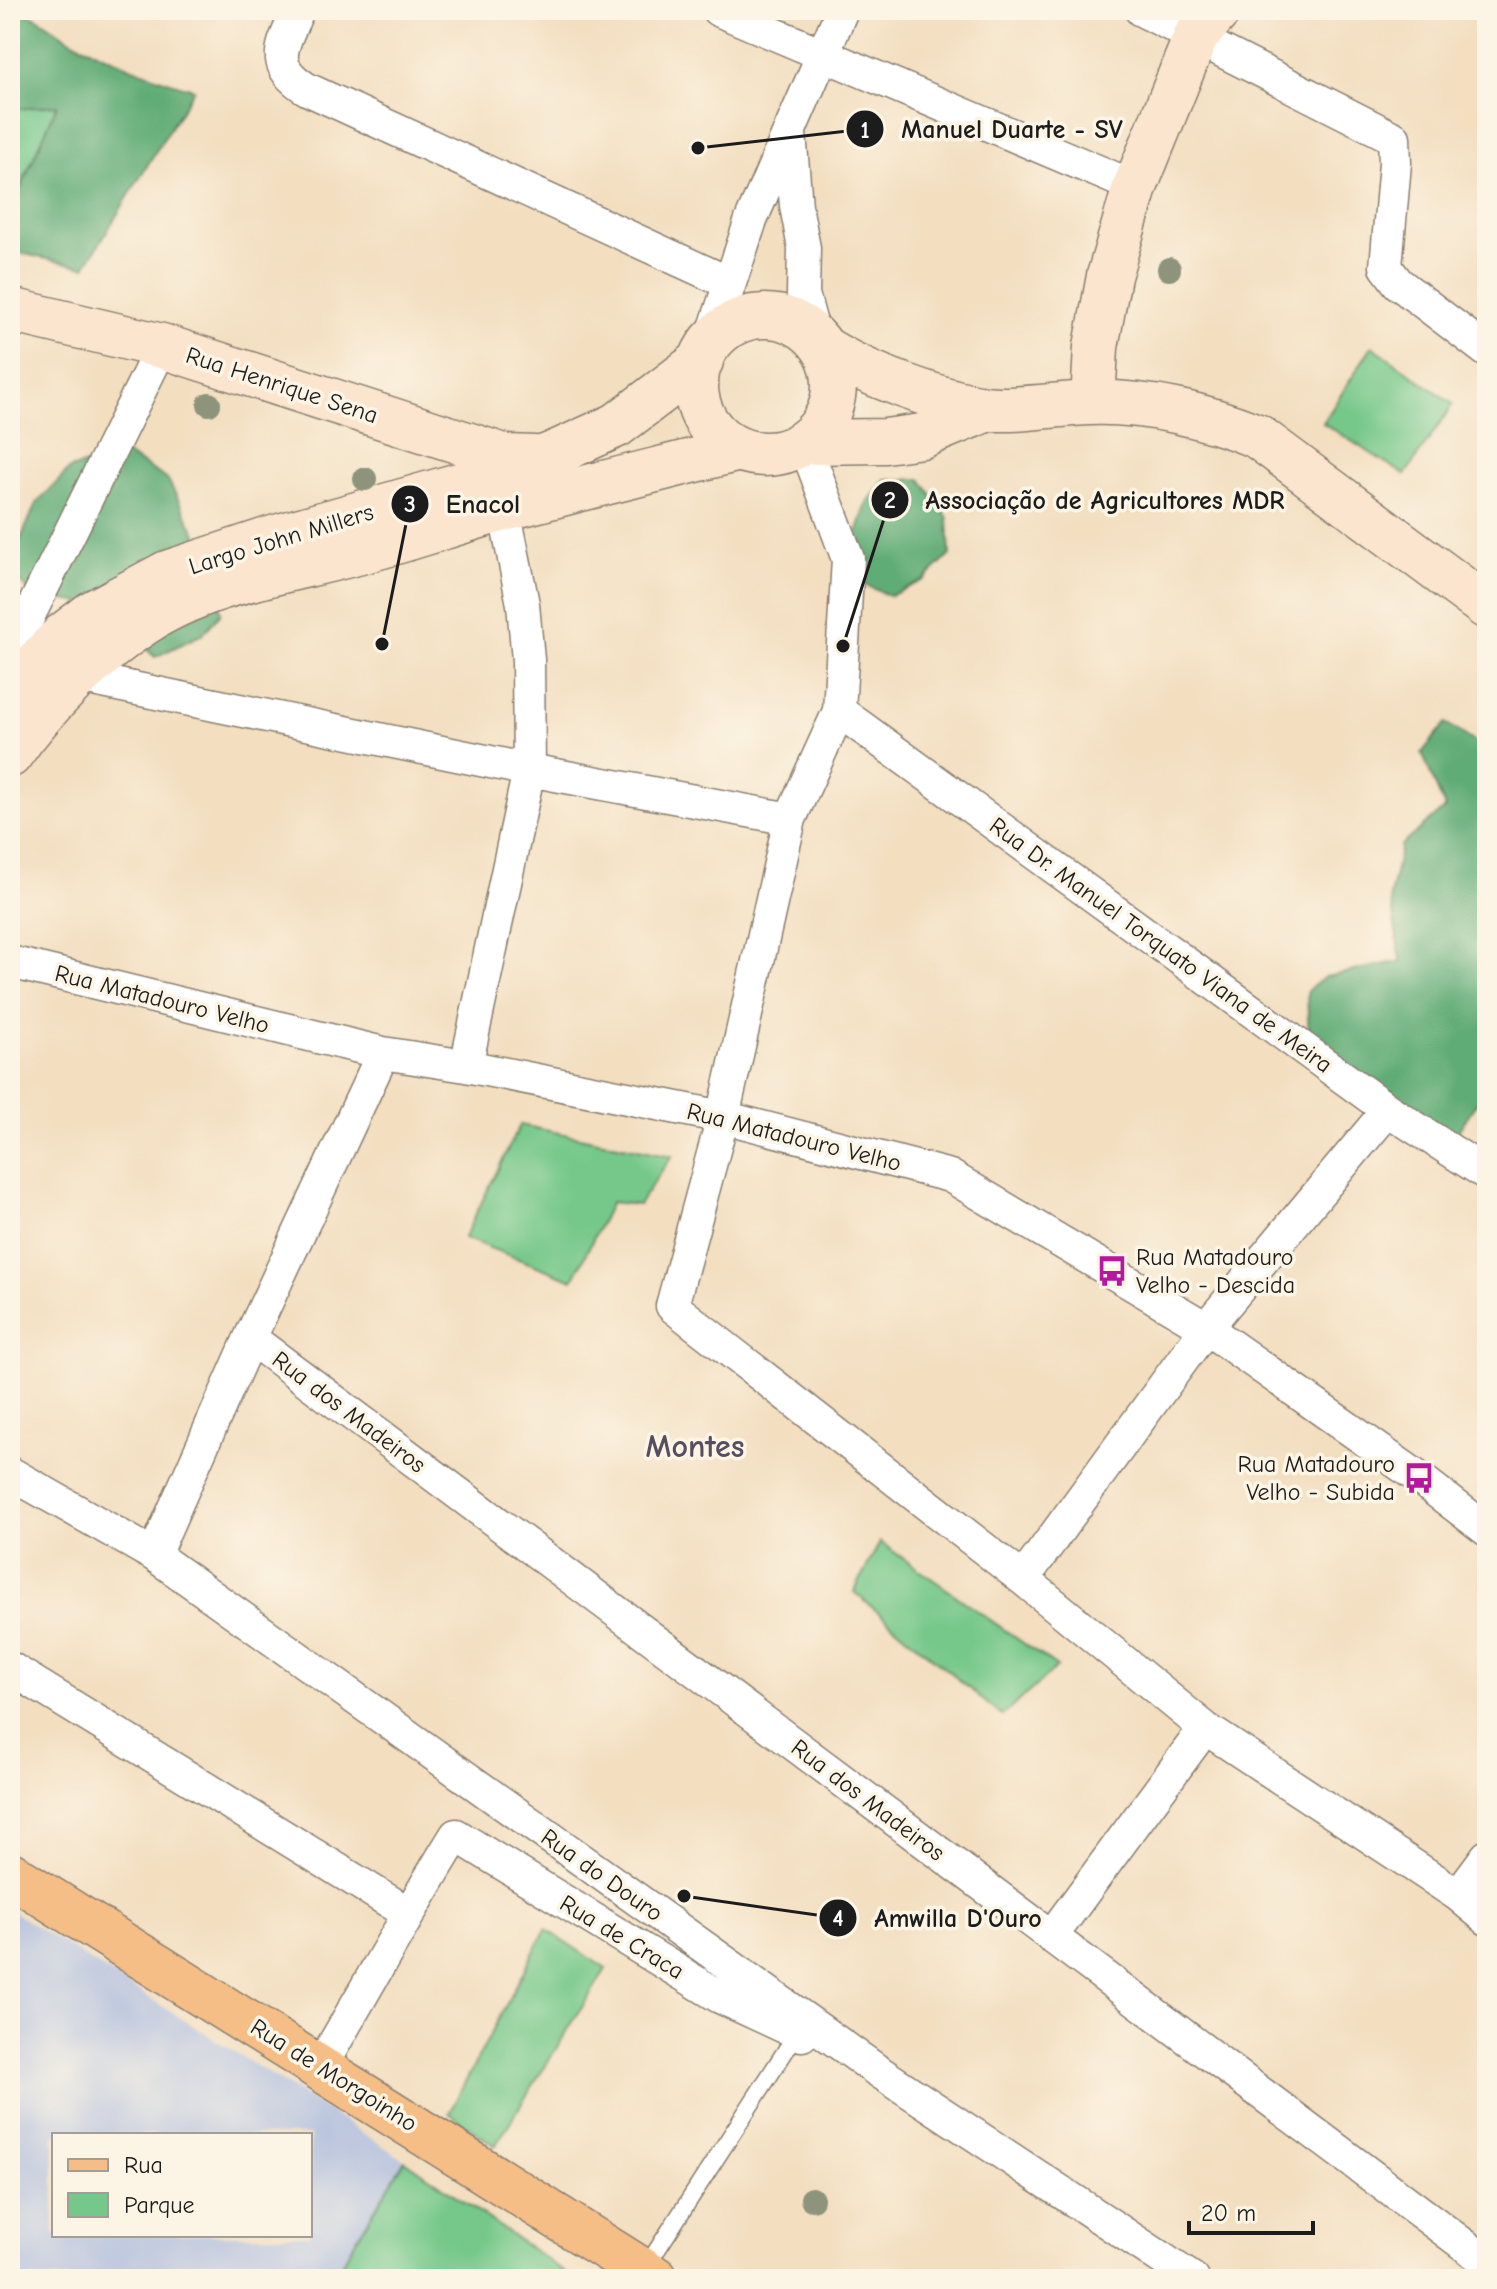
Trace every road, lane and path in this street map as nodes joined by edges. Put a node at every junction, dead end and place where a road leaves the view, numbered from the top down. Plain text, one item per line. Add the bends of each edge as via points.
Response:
1 (298, 10) edge
2 (718, 10) edge
3 (842, 10) edge
4 (1141, 10) edge
5 (1208, 23) edge
6 (823, 55) junction
7 (790, 126) junction
8 (1135, 187) junction
9 (729, 283) junction
10 (10, 310) edge
11 (820, 342) junction
12 (162, 346) junction
13 (1487, 351) edge
14 (705, 354) junction
15 (1093, 403) junction
16 (988, 409) junction
17 (804, 442) junction
18 (739, 449) junction
19 (553, 454) junction
20 (504, 509) junction
21 (1487, 607) edge
22 (10, 654) edge
23 (79, 677) junction
24 (10, 690) edge
25 (839, 711) junction
26 (10, 755) edge
27 (529, 770) junction
28 (790, 819) junction
29 (10, 962) edge
30 (383, 1053) junction
31 (466, 1066) junction
32 (1388, 1110) junction
33 (723, 1117) junction
34 (1487, 1174) edge
35 (1206, 1328) junction
36 (250, 1338) junction
37 (10, 1473) edge
38 (1487, 1530) edge
39 (154, 1555) junction
40 (1023, 1579) junction
41 (10, 1668) edge
42 (1205, 1728) junction
43 (1487, 1856) edge
44 (10, 1874) edge
45 (1458, 1895) junction
46 (408, 1913) junction
47 (1487, 1919) edge
48 (1051, 1937) junction
49 (797, 2033) junction
50 (321, 2066) junction
51 (875, 2069) junction
52 (1487, 2262) edge
53 (649, 2275) edge
54 (1193, 2279) edge

1 - 9 street via 281,60 289,78
2 - 6 street
3 - 6 street
4 - 5 street
5 - 8 main road
5 - 13 street via 1394,138 1386,267 1398,283
6 - 7 street
6 - 8 street
7 - 9 street
7 - 11 street via 804,248 803,294
8 - 15 main road via 1109,276 1096,347
9 - 14 street
10 - 12 main road, Rua Henrique Sena
11 - 14 main road via 801,324 768,315 734,323
11 - 16 main road via 857,367
11 - 17 main road via 832,365 833,399 827,416
12 - 19 main road, Rua Henrique Sena via 507,457
12 - 22 street
14 - 18 main road via 697,379 702,413 724,440
14 - 19 main road, Largo John Millers via 617,425
15 - 16 main road
15 - 21 main road via 1187,413 1257,436
16 - 17 main road via 922,436
17 - 18 main road via 772,454
17 - 25 street via 848,559
18 - 20 main road, Largo John Millers
19 - 24 main road, Largo John Millers via 167,573 92,613
20 - 23 main road, Largo John Millers via 201,594 142,624
20 - 27 street via 523,604
23 - 26 main road, Largo John Millers
23 - 27 street
25 - 28 street
25 - 32 street, Rua Dr. Manuel Torquato Viana de Meira
27 - 28 street
27 - 31 street
28 - 33 street
29 - 30 street, Rua Matadouro Velho
30 - 31 street, Rua Matadouro Velho
30 - 36 street
31 - 33 street, Rua Matadouro Velho
32 - 34 street, Rua Dr. Manuel Torquato Viana de Meira
32 - 35 street
33 - 35 street, Rua Matadouro Velho via 950,1176
33 - 40 street via 672,1306
35 - 38 street, Rua Matadouro Velho
35 - 40 street
36 - 39 street
36 - 48 street, Rua dos Madeiros
37 - 39 street, Rua do Douro
39 - 51 street, Rua do Douro
40 - 42 street
41 - 46 street
42 - 45 street
42 - 48 street
43 - 45 street
44 - 50 main road, Rua de Morgoinho
45 - 47 street
46 - 49 street, Rua de Craca via 456,1835 720,1997
46 - 50 street, Rua de Craca
48 - 52 street, Rua dos Madeiros
49 - 51 street, Rua de Craca
49 - 53 lane
50 - 53 main road, Rua de Morgoinho
51 - 54 street, Rua do Douro

